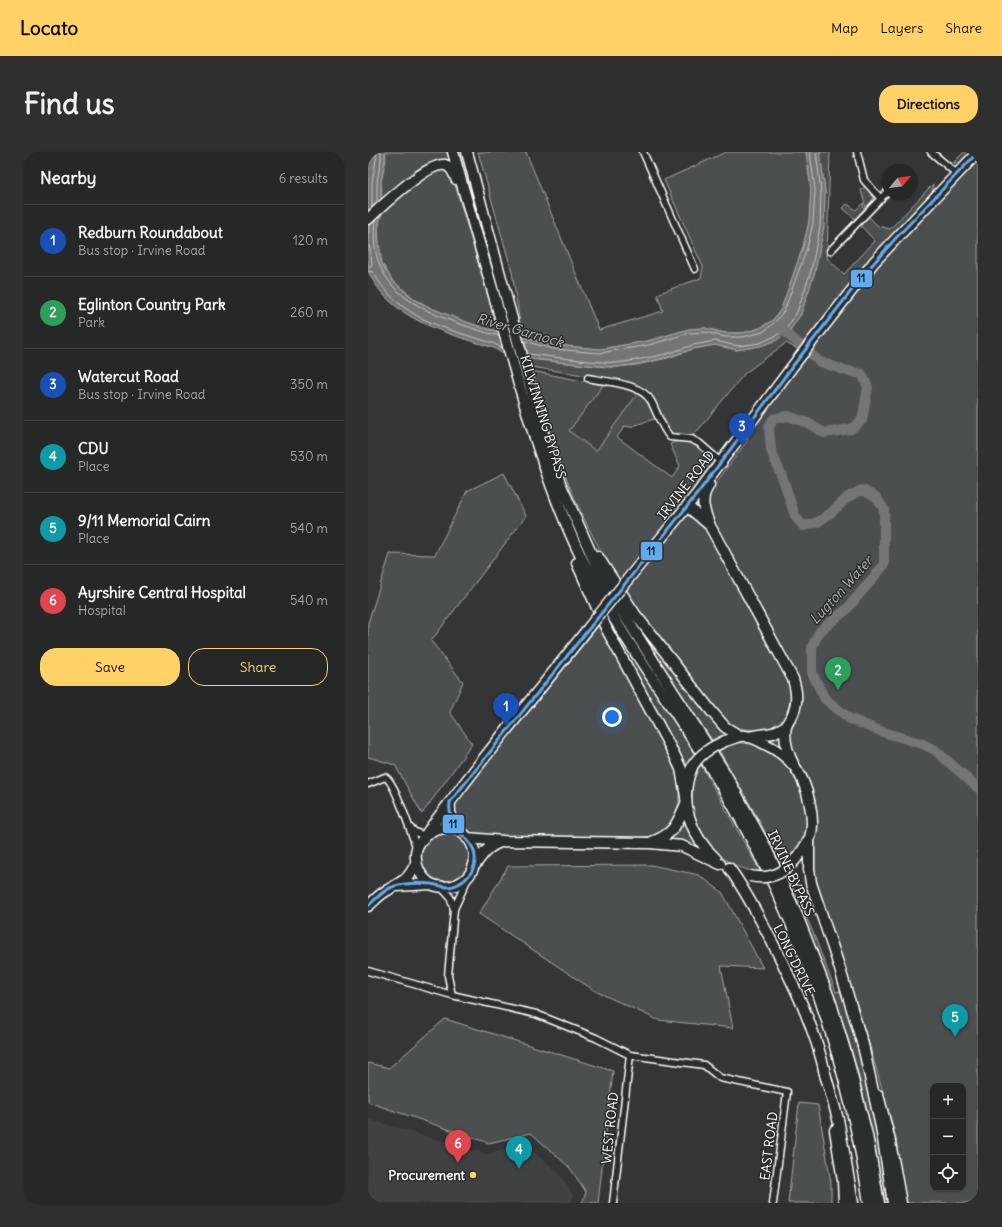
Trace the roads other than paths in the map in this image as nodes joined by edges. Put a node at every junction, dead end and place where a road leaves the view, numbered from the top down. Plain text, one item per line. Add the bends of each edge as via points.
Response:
1 (453, 152) edge
2 (468, 152) edge
3 (643, 152) edge
4 (858, 152) edge
5 (931, 152) edge
6 (978, 152) edge
7 (957, 174) junction
8 (881, 199) joint
9 (470, 214) junction
10 (368, 219) edge
11 (830, 251) dead end
12 (695, 269) dead end
13 (588, 378) dead end
14 (723, 463) junction
15 (690, 502) junction
16 (558, 506) junction
17 (704, 510) junction
18 (577, 525) junction
19 (710, 526) junction
20 (602, 588) junction
21 (788, 723) junction
22 (744, 736) junction
23 (794, 766) junction
24 (368, 784) edge
25 (686, 800) junction
26 (450, 802) junction
27 (408, 826) junction
28 (457, 830) junction
29 (426, 835) junction
30 (467, 838) junction
31 (809, 839) junction
32 (503, 841) junction
33 (650, 843) junction
34 (417, 849) junction
35 (416, 863) junction
36 (725, 866) junction
37 (473, 869) junction
38 (435, 885) junction
39 (395, 886) junction
40 (368, 906) edge
41 (454, 909) junction
42 (368, 972) edge
43 (452, 995) junction
44 (862, 1041) junction
45 (630, 1055) junction
46 (824, 1070) junction
47 (613, 1203) edge
48 (773, 1203) edge
49 (844, 1203) edge
50 (853, 1203) edge
51 (869, 1203) edge
52 (879, 1203) edge
53 (893, 1203) edge
54 (901, 1203) edge

1 - 9 main road, KILWINNING BYPASS
2 - 18 main road, KILWINNING BYPASS via 543,434
3 - 12 street
4 - 8 street via 864,180
5 - 7 street
6 - 7 main road, IRVINE ROAD
7 - 14 main road, IRVINE ROAD via 874,262 792,367
8 - 11 street
9 - 10 main road via 453,170 445,165 424,172
9 - 16 main road, KILWINNING BYPASS via 533,434
13 - 14 street via 641,390 650,399 670,437 691,439
14 - 15 main road, IRVINE ROAD
14 - 17 main road via 706,490
15 - 17 main road
15 - 19 main road
15 - 26 main road, IRVINE ROAD, bridge
16 - 20 main road, KILWINNING BYPASS via 584,562
16 - 25 main road via 567,542 607,630 675,756 681,770
17 - 19 main road
18 - 20 main road, KILWINNING BYPASS
18 - 22 main road via 635,614 712,712 725,727
19 - 21 main road via 793,679 797,694 795,710
20 - 51 main road, IRVINE BYPASS via 622,631 718,779 773,884 818,994 840,1064 857,1134
20 - 52 main road, IRVINE BYPASS via 725,773 765,846 797,915 831,1003 850,1064 867,1135
21 - 22 main road via 773,733
21 - 23 main road via 786,746
22 - 23 main road via 770,746
22 - 25 main road, bridge via 725,741 709,749 696,760 689,773
23 - 31 main road via 810,803
24 - 27 street via 384,777 388,779
25 - 33 main road via 673,830 663,838
25 - 36 main road via 688,816 696,835 706,849
26 - 28 main road via 450,814
26 - 29 main road, IRVINE ROAD
27 - 29 street
27 - 34 street
28 - 29 main road via 439,829
28 - 30 main road
29 - 34 main road
30 - 32 main road
30 - 37 main road via 474,847
31 - 36 main road, bridge via 795,860 773,876 750,876
31 - 44 main road via 811,883
32 - 33 main road
32 - 37 main road via 487,849
33 - 36 main road via 682,846
34 - 35 main road
35 - 38 main road via 420,872
35 - 39 main road via 410,876
36 - 46 main road, LONG DRIVE via 744,891 779,956 809,1024
37 - 38 main road via 465,880 457,885
37 - 41 street
38 - 39 main road
38 - 41 street via 448,894
39 - 40 main road
41 - 43 street via 448,976
42 - 43 street
43 - 45 street via 536,1014
44 - 53 main road via 881,1127
44 - 54 main road via 889,1137
45 - 47 street, WEST ROAD
45 - 48 street, EAST ROAD via 704,1064 720,1078 786,1092
46 - 49 main road via 834,1118
46 - 50 main road via 838,1119

